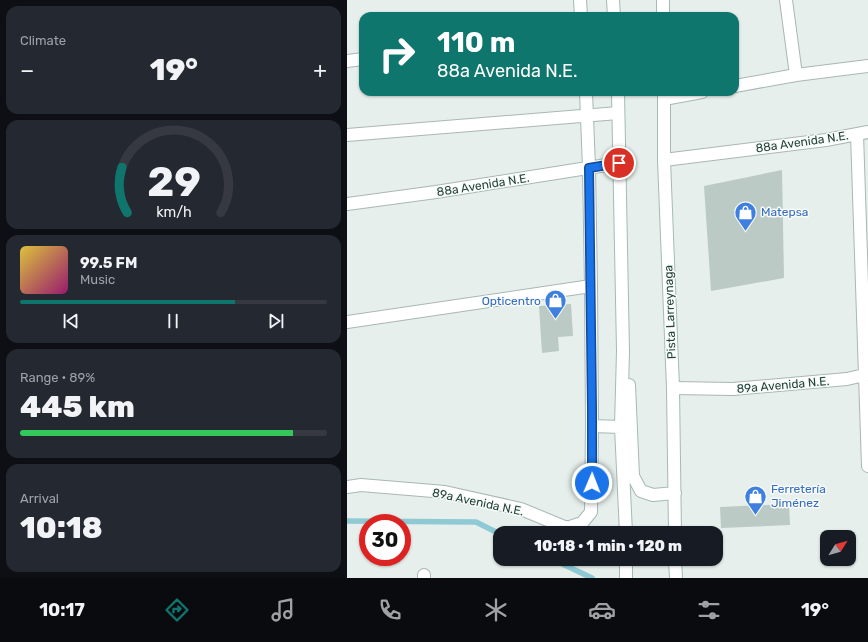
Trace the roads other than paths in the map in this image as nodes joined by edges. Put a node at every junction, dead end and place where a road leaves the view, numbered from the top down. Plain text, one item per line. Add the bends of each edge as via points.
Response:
1 (580, 0) edge
2 (613, 0) edge
3 (663, 0) edge
4 (786, 0) edge
5 (581, 12) edge
6 (614, 12) edge
7 (663, 12) edge
8 (359, 60) edge
9 (347, 61) edge
10 (868, 66) edge
11 (796, 75) junction
12 (739, 85) edge
13 (586, 96) edge
14 (618, 96) edge
15 (663, 96) edge
16 (618, 113) junction
17 (587, 116) junction
18 (863, 133) edge
19 (347, 135) edge
20 (664, 160) junction
21 (619, 163) junction
22 (589, 168) junction
23 (347, 204) edge
24 (591, 286) junction
25 (347, 322) edge
26 (623, 351) junction
27 (867, 374) edge
28 (673, 388) junction
29 (592, 426) junction
30 (621, 427) junction
31 (868, 466) edge
32 (347, 487) edge
33 (675, 493) junction
34 (626, 526) edge
35 (675, 526) edge
36 (675, 566) edge
37 (675, 578) edge

1 - 5 street
2 - 6 street
3 - 7 street
4 - 11 street
8 - 9 street
10 - 11 street
11 - 12 street
13 - 17 street
14 - 16 street
15 - 20 street, Pista Larreynaga
16 - 17 street
16 - 21 street
17 - 19 street
17 - 22 street
18 - 20 street, 88a Avenida N.E.
18 - 27 street
20 - 28 street, Pista Larreynaga
21 - 22 street, 88a Avenida N.E.
21 - 26 street
22 - 23 street, 88a Avenida N.E.
22 - 24 street
24 - 25 street
24 - 29 street
26 - 30 street
26 - 33 street via 629,368 633,476 641,491 653,495
27 - 28 street, 89a Avenida N.E. via 847,379 733,389
27 - 31 street
28 - 33 street, Pista Larreynaga
29 - 30 street
29 - 32 street, 89a Avenida N.E. via 591,512 582,523 567,528 521,509 445,492 361,485
30 - 34 street
33 - 35 street, Pista Larreynaga
36 - 37 street

